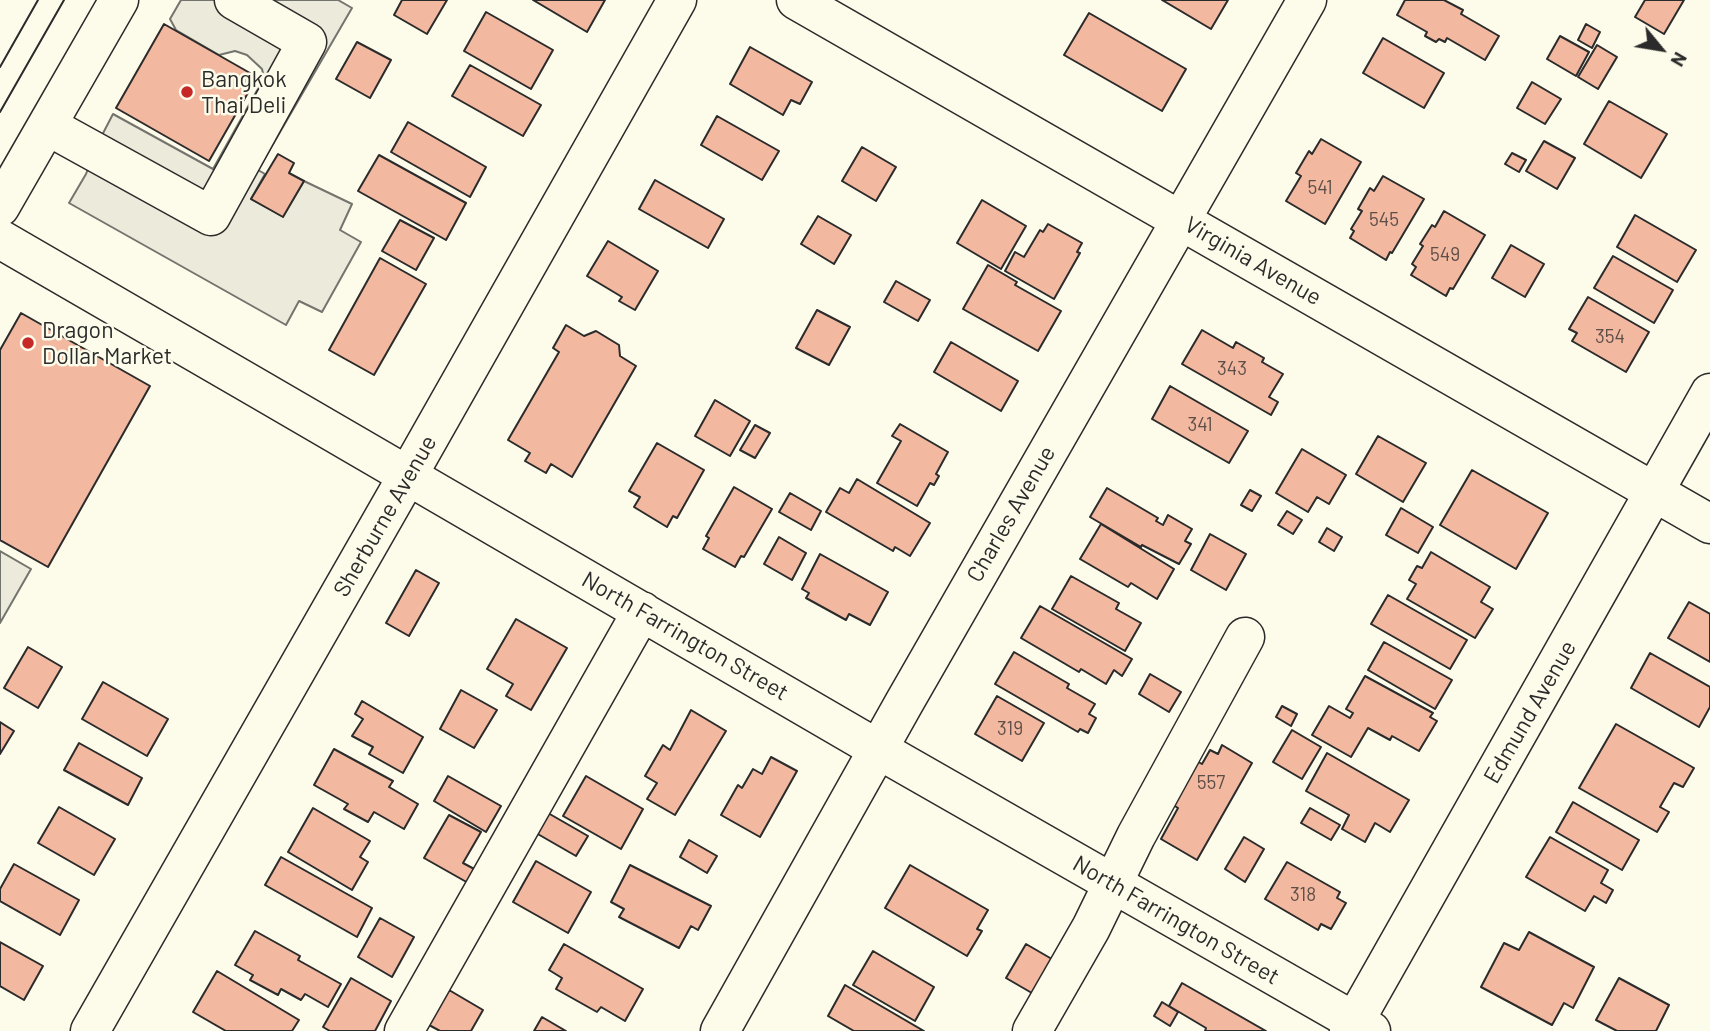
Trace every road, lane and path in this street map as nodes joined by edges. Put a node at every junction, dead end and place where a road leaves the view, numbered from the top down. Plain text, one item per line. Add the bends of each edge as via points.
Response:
1 (119, 0) edge
2 (234, 0) edge
3 (677, 0) edge
4 (796, 0) edge
5 (1307, 0) edge
6 (47, 126) junction
7 (0, 206) edge
8 (1180, 219) junction
9 (0, 239) edge
10 (1710, 393) edge
11 (408, 475) junction
12 (1655, 491) junction
13 (1710, 524) edge
14 (642, 611) junction
15 (1245, 637) dead end
16 (878, 749) junction
17 (1113, 885) junction
18 (1358, 1028) edge
19 (90, 1031) edge
20 (404, 1031) edge
21 (720, 1031) edge
22 (1032, 1031) edge

1 - 6 street
2 - 6 street via 307,42 211,216
3 - 11 street, Sherburne Avenue
4 - 8 street, Virginia Avenue
5 - 8 street, Charles Avenue
6 - 7 street
8 - 12 street, Virginia Avenue
8 - 16 street, Charles Avenue
9 - 11 street, North Farrington Street
10 - 12 street, Edmund Avenue
11 - 14 street, North Farrington Street
11 - 19 street, Sherburne Avenue
12 - 13 street, Virginia Avenue
12 - 18 street, Edmund Avenue
14 - 16 street, North Farrington Street
14 - 20 street
15 - 17 street
16 - 17 street, North Farrington Street
16 - 21 street, Charles Avenue
17 - 18 street, North Farrington Street
17 - 22 street

